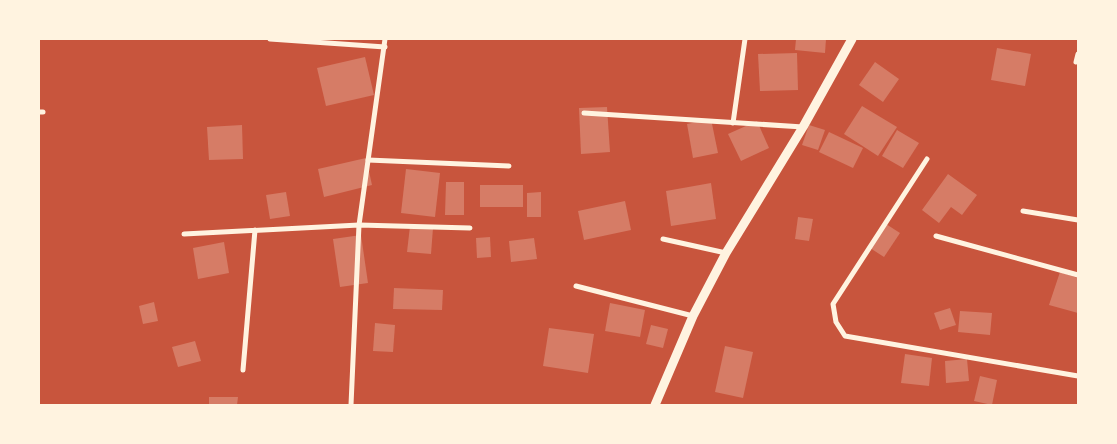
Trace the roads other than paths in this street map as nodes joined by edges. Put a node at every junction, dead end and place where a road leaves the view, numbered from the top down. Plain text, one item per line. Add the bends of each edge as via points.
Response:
1 (270, 39) edge
2 (386, 39) edge
3 (745, 39) edge
4 (852, 39) edge
5 (385, 47) junction
6 (1078, 54) edge
7 (1076, 62) dead end
8 (584, 113) dead end
9 (733, 123) junction
10 (803, 127) junction
11 (927, 159) dead end
12 (368, 160) junction
13 (509, 166) dead end
14 (1023, 211) dead end
15 (1078, 220) edge
16 (359, 225) junction
17 (470, 228) dead end
18 (256, 230) junction
19 (184, 234) dead end
20 (936, 236) dead end
21 (663, 239) dead end
22 (726, 253) junction
23 (1078, 275) edge
24 (576, 286) dead end
25 (693, 316) junction
26 (243, 370) dead end
27 (1078, 376) edge
28 (351, 405) edge
29 (656, 405) edge

1 - 5 street
2 - 5 street
3 - 9 street
4 - 10 street
5 - 12 street
6 - 7 street
8 - 9 street
9 - 10 street
10 - 22 street
11 - 27 street via 832,304 836,322 845,336
12 - 13 street
12 - 16 street
14 - 15 street
16 - 17 street
16 - 18 street
16 - 28 street
18 - 19 street
18 - 26 street
20 - 23 street
21 - 22 street
22 - 25 street
24 - 25 street
25 - 29 street

